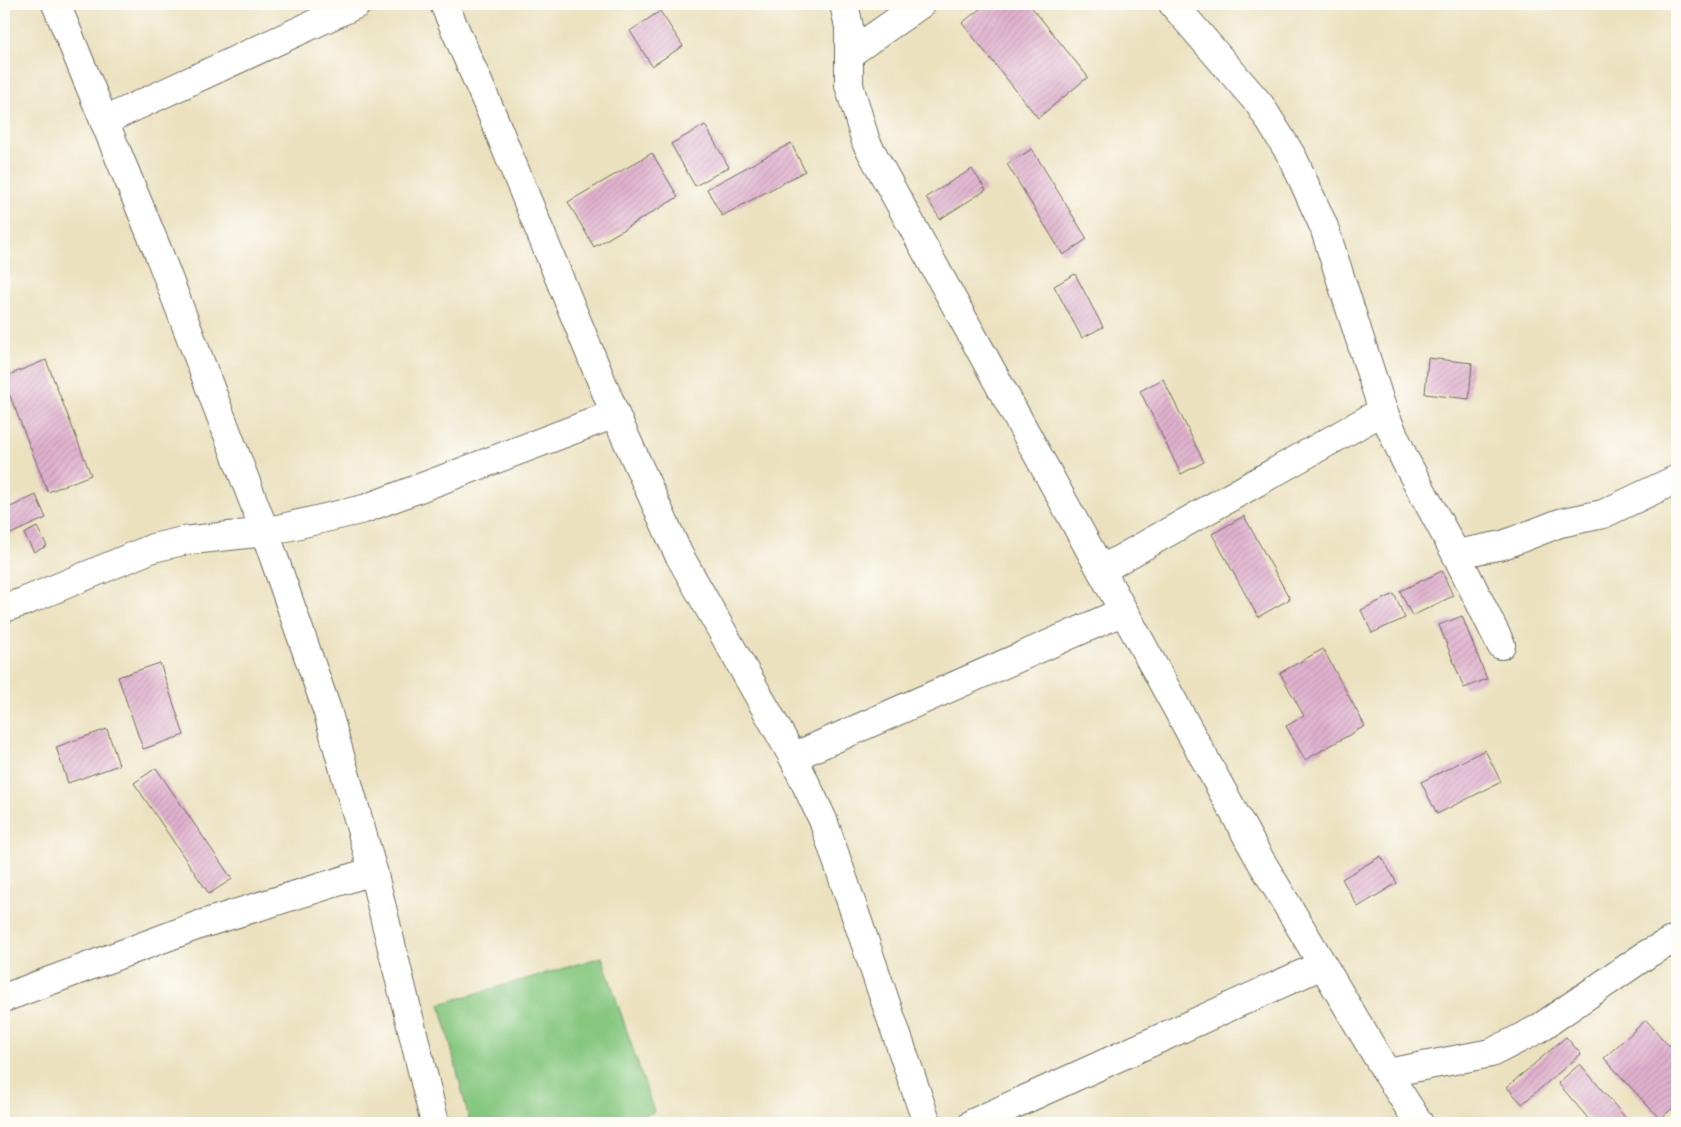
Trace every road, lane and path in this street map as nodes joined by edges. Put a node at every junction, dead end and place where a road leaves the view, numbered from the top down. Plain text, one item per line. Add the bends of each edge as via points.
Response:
1 (56, 4) edge
2 (357, 4) edge
3 (444, 4) edge
4 (844, 4) edge
5 (920, 4) edge
6 (1173, 4) edge
7 (849, 54) junction
8 (104, 121) junction
9 (1383, 411) junction
10 (615, 414) junction
11 (1677, 479) edge
12 (265, 532) junction
13 (1456, 554) junction
14 (1101, 570) junction
15 (4, 608) edge
16 (1122, 612) junction
17 (1501, 645) dead end
18 (793, 757) junction
19 (373, 871) junction
20 (1677, 938) edge
21 (1322, 964) junction
22 (4, 998) edge
23 (1387, 1073) junction
24 (435, 1123) edge
25 (927, 1123) edge
26 (973, 1123) edge
27 (1419, 1123) edge

1 - 8 street
2 - 8 street
3 - 10 street
4 - 7 street via 849,27
5 - 7 street
6 - 9 street via 1260,105 1293,158 1324,227
7 - 14 street via 849,85 866,142
8 - 12 street via 157,249
9 - 13 street via 1405,460
9 - 14 street
10 - 12 street via 364,509
10 - 18 street via 678,553
11 - 13 street via 1603,514 1560,523 1503,545
12 - 15 street via 183,541 153,548
12 - 19 street via 327,710
13 - 17 street
14 - 16 street
16 - 18 street
16 - 21 street
18 - 25 street via 823,820
19 - 22 street via 199,925
19 - 24 street
20 - 23 street via 1649,953 1538,1029 1491,1053
21 - 23 street
21 - 26 street
23 - 27 street

